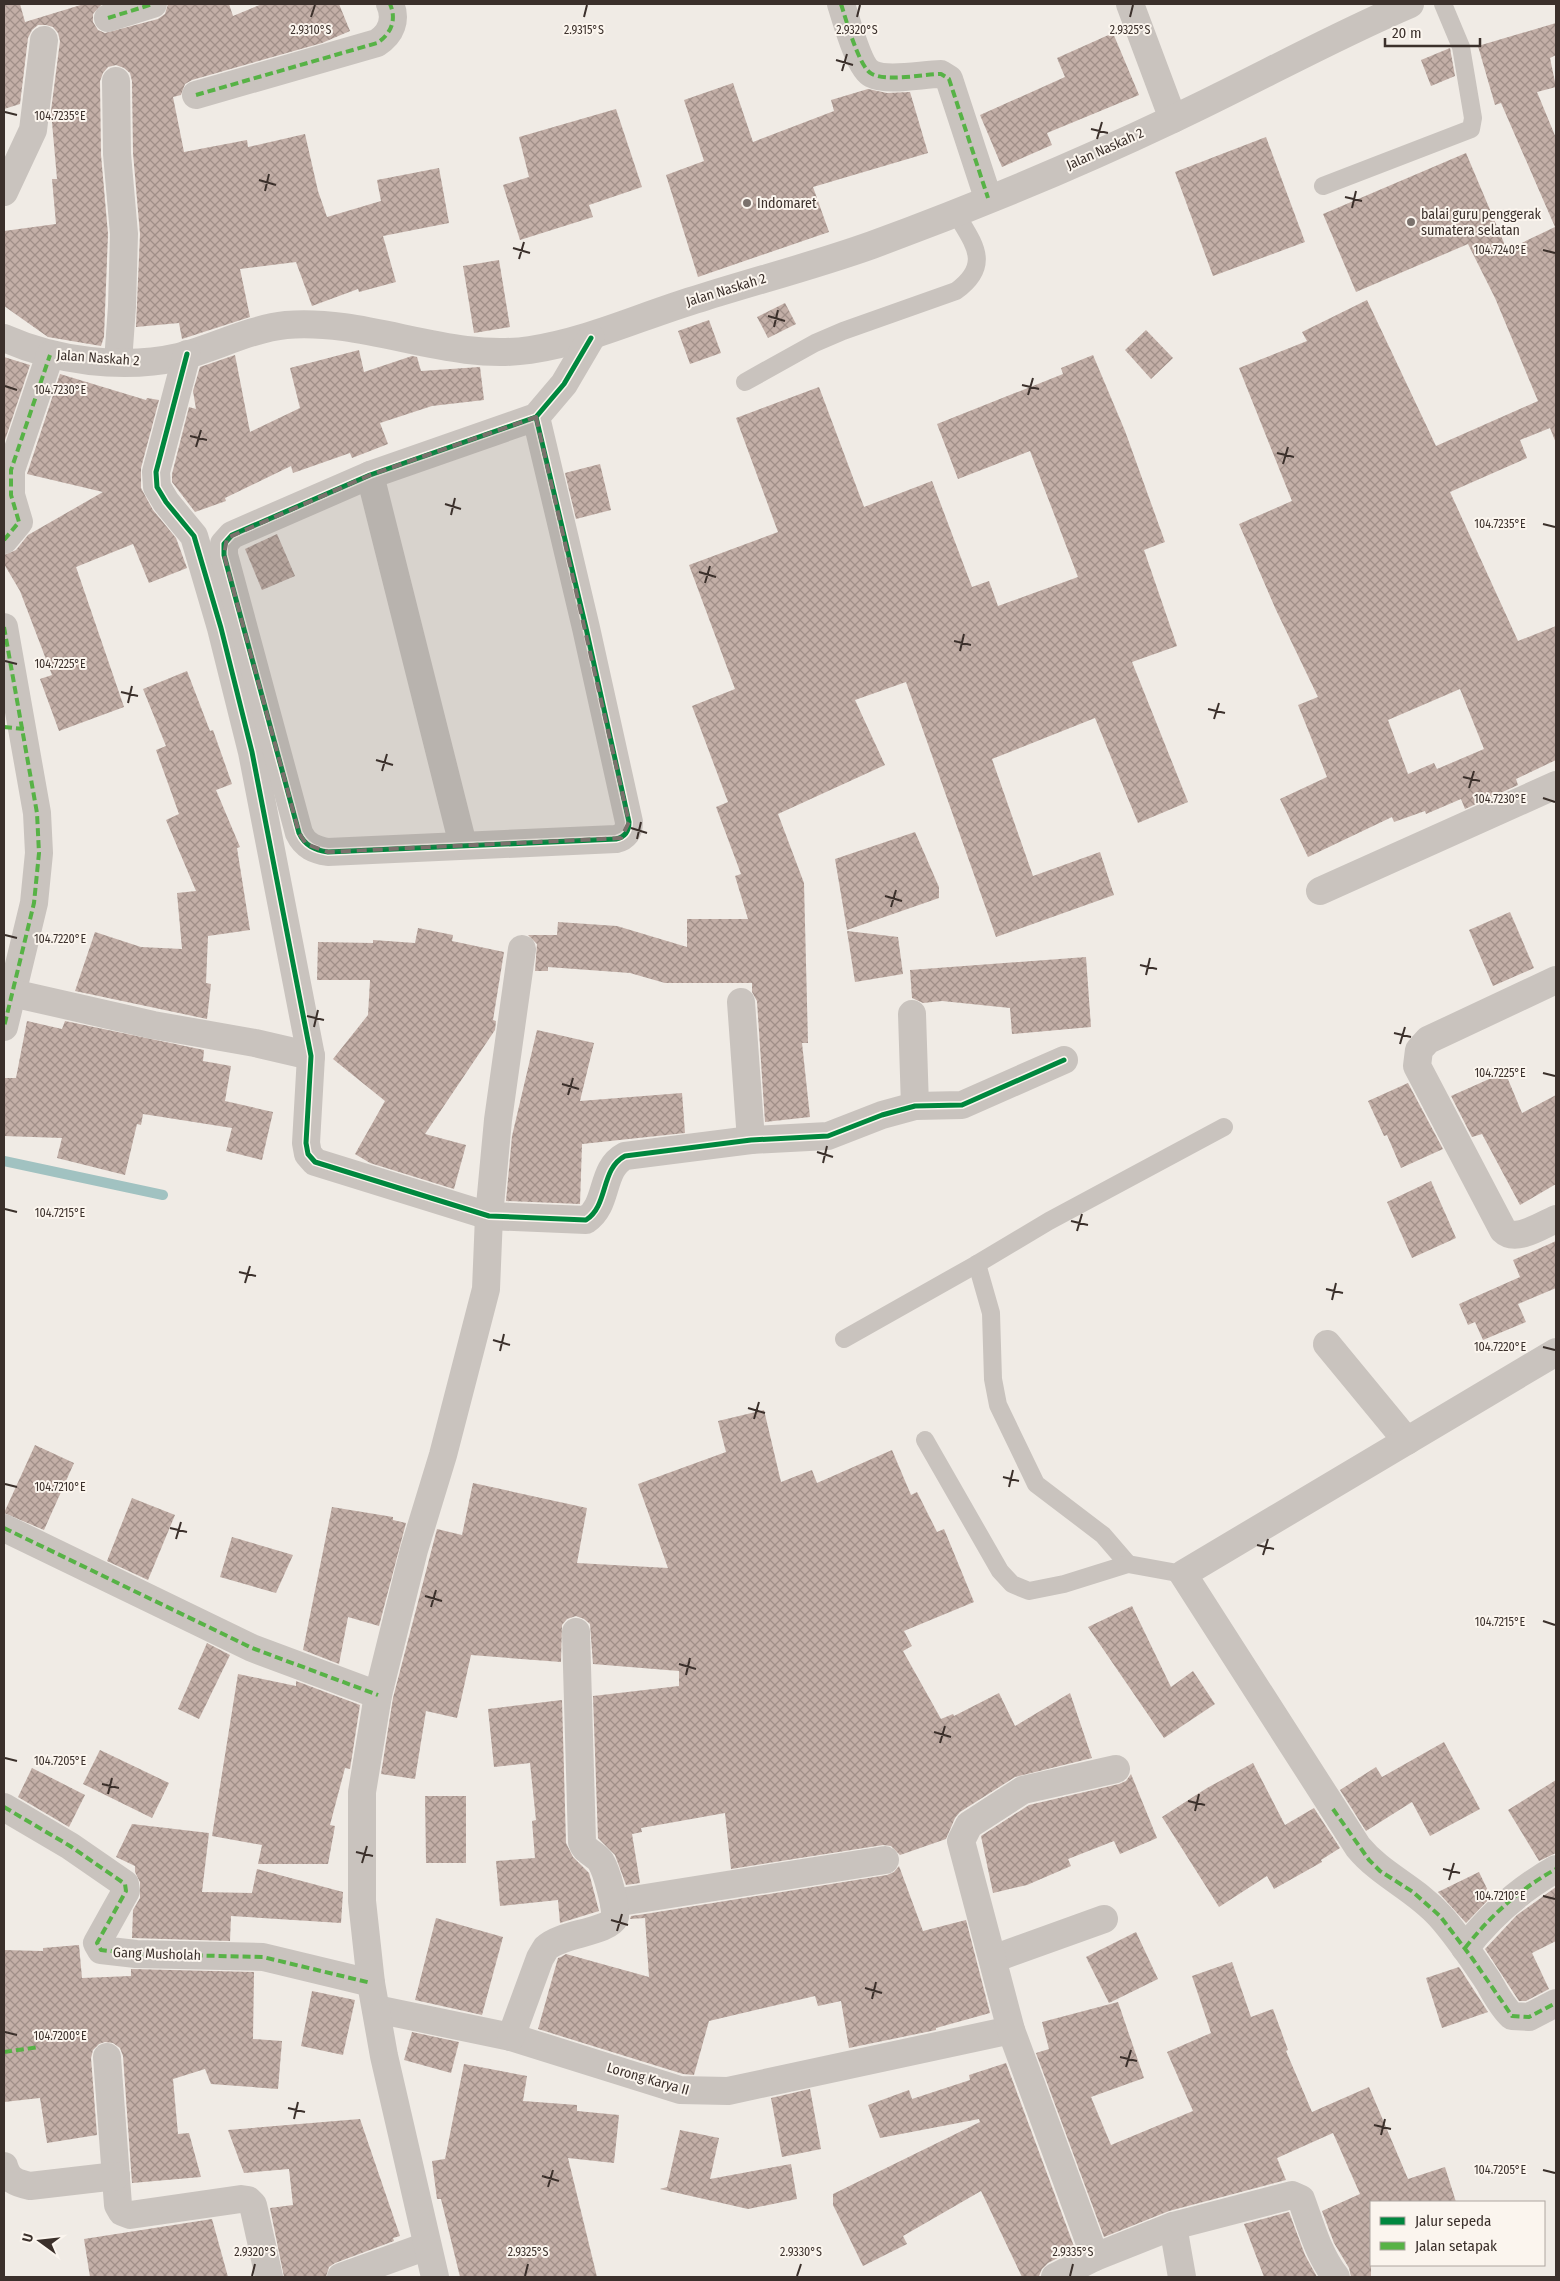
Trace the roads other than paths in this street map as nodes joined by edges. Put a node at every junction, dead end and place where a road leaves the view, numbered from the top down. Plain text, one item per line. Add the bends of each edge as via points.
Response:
1 (153, 4) edge
2 (390, 4) edge
3 (841, 4) edge
4 (1130, 4) edge
5 (1410, 4) edge
6 (1443, 4) edge
7 (108, 18) dead end
8 (44, 40) dead end
9 (116, 81) dead end
10 (196, 95) dead end
11 (1173, 119) junction
12 (1323, 186) dead end
13 (4, 192) edge
14 (988, 198) junction
15 (955, 212) junction
16 (4, 338) edge
17 (591, 338) junction
18 (50, 354) junction
19 (187, 354) junction
20 (118, 362) junction
21 (745, 382) dead end
22 (536, 417) junction
23 (370, 475) junction
24 (4, 540) edge
25 (4, 627) edge
26 (14, 728) edge
27 (1556, 784) edge
28 (463, 845) junction
29 (1320, 891) dead end
30 (522, 949) dead end
31 (1556, 980) edge
32 (12, 993) junction
33 (741, 1002) dead end
34 (912, 1014) dead end
35 (4, 1026) edge
36 (311, 1056) junction
37 (1064, 1060) dead end
38 (914, 1106) junction
39 (1224, 1127) dead end
40 (751, 1140) junction
41 (489, 1216) junction
42 (1556, 1219) edge
43 (977, 1264) junction
44 (844, 1339) dead end
45 (1327, 1344) dead end
46 (1556, 1352) edge
47 (925, 1440) dead end
48 (1408, 1441) junction
49 (4, 1528) edge
50 (1128, 1564) junction
51 (1183, 1574) junction
52 (576, 1632) dead end
53 (378, 1696) junction
54 (1116, 1768) dead end
55 (4, 1807) edge
56 (885, 1860) dead end
57 (1556, 1869) edge
58 (614, 1903) junction
59 (1104, 1919) dead end
60 (1465, 1948) junction
61 (993, 1960) junction
62 (373, 1996) junction
63 (1556, 2003) edge
64 (1011, 2030) junction
65 (511, 2037) junction
66 (107, 2057) dead end
67 (4, 2166) edge
68 (116, 2176) junction
69 (1173, 2226) junction
70 (427, 2246) junction
71 (1095, 2257) junction
72 (269, 2277) edge
73 (341, 2277) edge
74 (435, 2277) edge
75 (1055, 2277) edge
76 (1182, 2277) edge
77 (1336, 2277) edge

1 - 7 street
2 - 10 street via 391,30 377,43
3 - 14 street via 862,62 869,72 880,76 942,74 950,79
4 - 11 street
5 - 11 street, Jalan Naskah 2
6 - 12 lane via 1461,47 1473,118 1471,129
8 - 13 street via 33,130
9 - 20 street via 117,154 124,234
11 - 14 street, Jalan Naskah 2
14 - 15 street, Jalan Naskah 2
15 - 17 street, Jalan Naskah 2 via 871,245 682,303
15 - 21 lane via 977,248 978,262 968,282 956,291 815,343
16 - 18 street, Jalan Naskah 2
17 - 19 street, Jalan Naskah 2 via 528,350 497,352 306,324 262,329
17 - 22 street via 564,384
18 - 20 street, Jalan Naskah 2
18 - 24 street via 11,470 11,495 19,522
19 - 20 street, Jalan Naskah 2 via 155,361
19 - 36 street via 156,472 157,487 194,536 221,628 252,752
22 - 23 street
22 - 28 street via 629,827 625,835 616,839
23 - 28 street
23 - 28 street via 232,535 224,544 224,555 302,839 316,850 328,852
25 - 26 street
26 - 32 street via 38,813 38,880
27 - 29 street
30 - 41 street via 498,1120
31 - 42 street via 1428,1040 1419,1050 1417,1066 1503,1230 1510,1235 1518,1235
32 - 35 street
32 - 36 street
33 - 40 street
34 - 38 street
36 - 41 street via 306,1143 310,1158 330,1168
37 - 38 street via 962,1105
38 - 40 street via 828,1136
39 - 43 lane via 1048,1221
40 - 41 street via 625,1156 614,1163 598,1206 586,1220
41 - 53 street via 486,1289 443,1455 414,1550
43 - 44 lane
43 - 50 lane via 991,1313 993,1379 998,1405 1036,1484 1110,1542
45 - 48 street
46 - 48 street
47 - 50 lane via 1000,1571 1012,1584 1029,1591 1038,1590
48 - 51 street
49 - 53 street via 252,1648
50 - 51 lane
51 - 60 street via 1358,1847 1380,1870 1428,1904
52 - 58 street via 582,1842 586,1850 602,1863
53 - 62 street via 362,1792 362,1901
54 - 61 street via 1023,1790 965,1830 962,1841
55 - 62 street, Gang Musholah via 70,1846 125,1884 126,1891 97,1943 100,1950 263,1958
56 - 58 street
57 - 60 street via 1508,1901
58 - 65 street via 615,1917 609,1925 556,1941 546,1948
59 - 61 street
60 - 63 street via 1512,2016 1529,2017
61 - 64 street
62 - 65 street, Lorong Karya II
62 - 70 street
64 - 65 street, Lorong Karya II via 711,2092 680,2090
64 - 71 street
66 - 68 street
67 - 68 street via 7,2175 16,2183 30,2186
68 - 72 street via 120,2209 130,2215 248,2200 253,2205
69 - 71 street
69 - 76 street
69 - 77 street via 1297,2196 1301,2199 1325,2264
70 - 73 street
70 - 74 street
71 - 75 street

